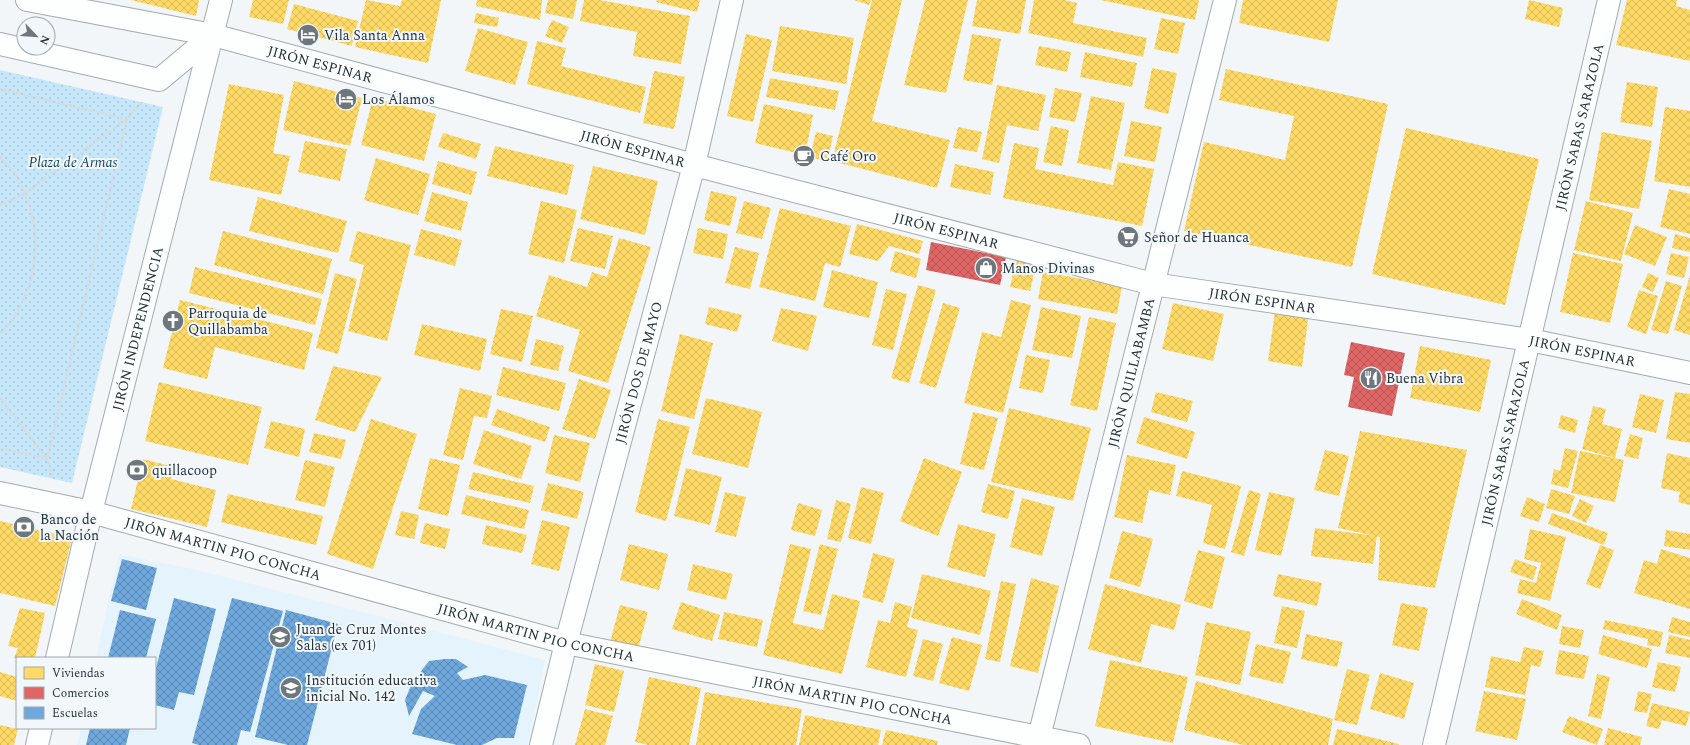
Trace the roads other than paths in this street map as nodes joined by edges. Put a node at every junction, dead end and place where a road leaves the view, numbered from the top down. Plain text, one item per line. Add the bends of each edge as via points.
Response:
1 (27, 0) edge
2 (221, 0) edge
3 (732, 0) edge
4 (1225, 0) edge
5 (1608, 0) edge
6 (213, 35) junction
7 (0, 44) edge
8 (694, 166) junction
9 (1153, 284) junction
10 (1530, 340) junction
11 (1690, 374) edge
12 (0, 493) edge
13 (91, 512) junction
14 (566, 643) junction
15 (58, 657) edge
16 (41, 729) edge
17 (1038, 740) edge
18 (38, 745) edge
19 (541, 745) edge
20 (1079, 745) edge
21 (1434, 745) edge

1 - 6 street, JIRÓN ESPINAR
2 - 6 street, JIRÓN INDEPENDENCIA
3 - 8 street, JIRÓN DOS DE MAYO
4 - 9 street, JIRÓN QUILLABAMBA
5 - 10 street, JIRÓN SABAS SARAZOLA
6 - 7 street via 159,80
6 - 8 street, JIRÓN ESPINAR
6 - 13 street, JIRÓN INDEPENDENCIA
8 - 9 street, JIRÓN ESPINAR
8 - 14 street, JIRÓN DOS DE MAYO
9 - 10 street, JIRÓN ESPINAR
9 - 17 street, JIRÓN QUILLABAMBA
10 - 11 street, JIRÓN ESPINAR
10 - 21 street, JIRÓN SABAS SARAZOLA
12 - 13 street, JIRÓN MARTIN PIO CONCHA
13 - 14 street, JIRÓN MARTIN PIO CONCHA
13 - 15 street, JIRÓN INDEPENDENCIA
14 - 17 street, JIRÓN MARTIN PIO CONCHA
14 - 19 street, JIRÓN DOS DE MAYO
16 - 18 street
17 - 20 street, JIRÓN MARTIN PIO CONCHA

